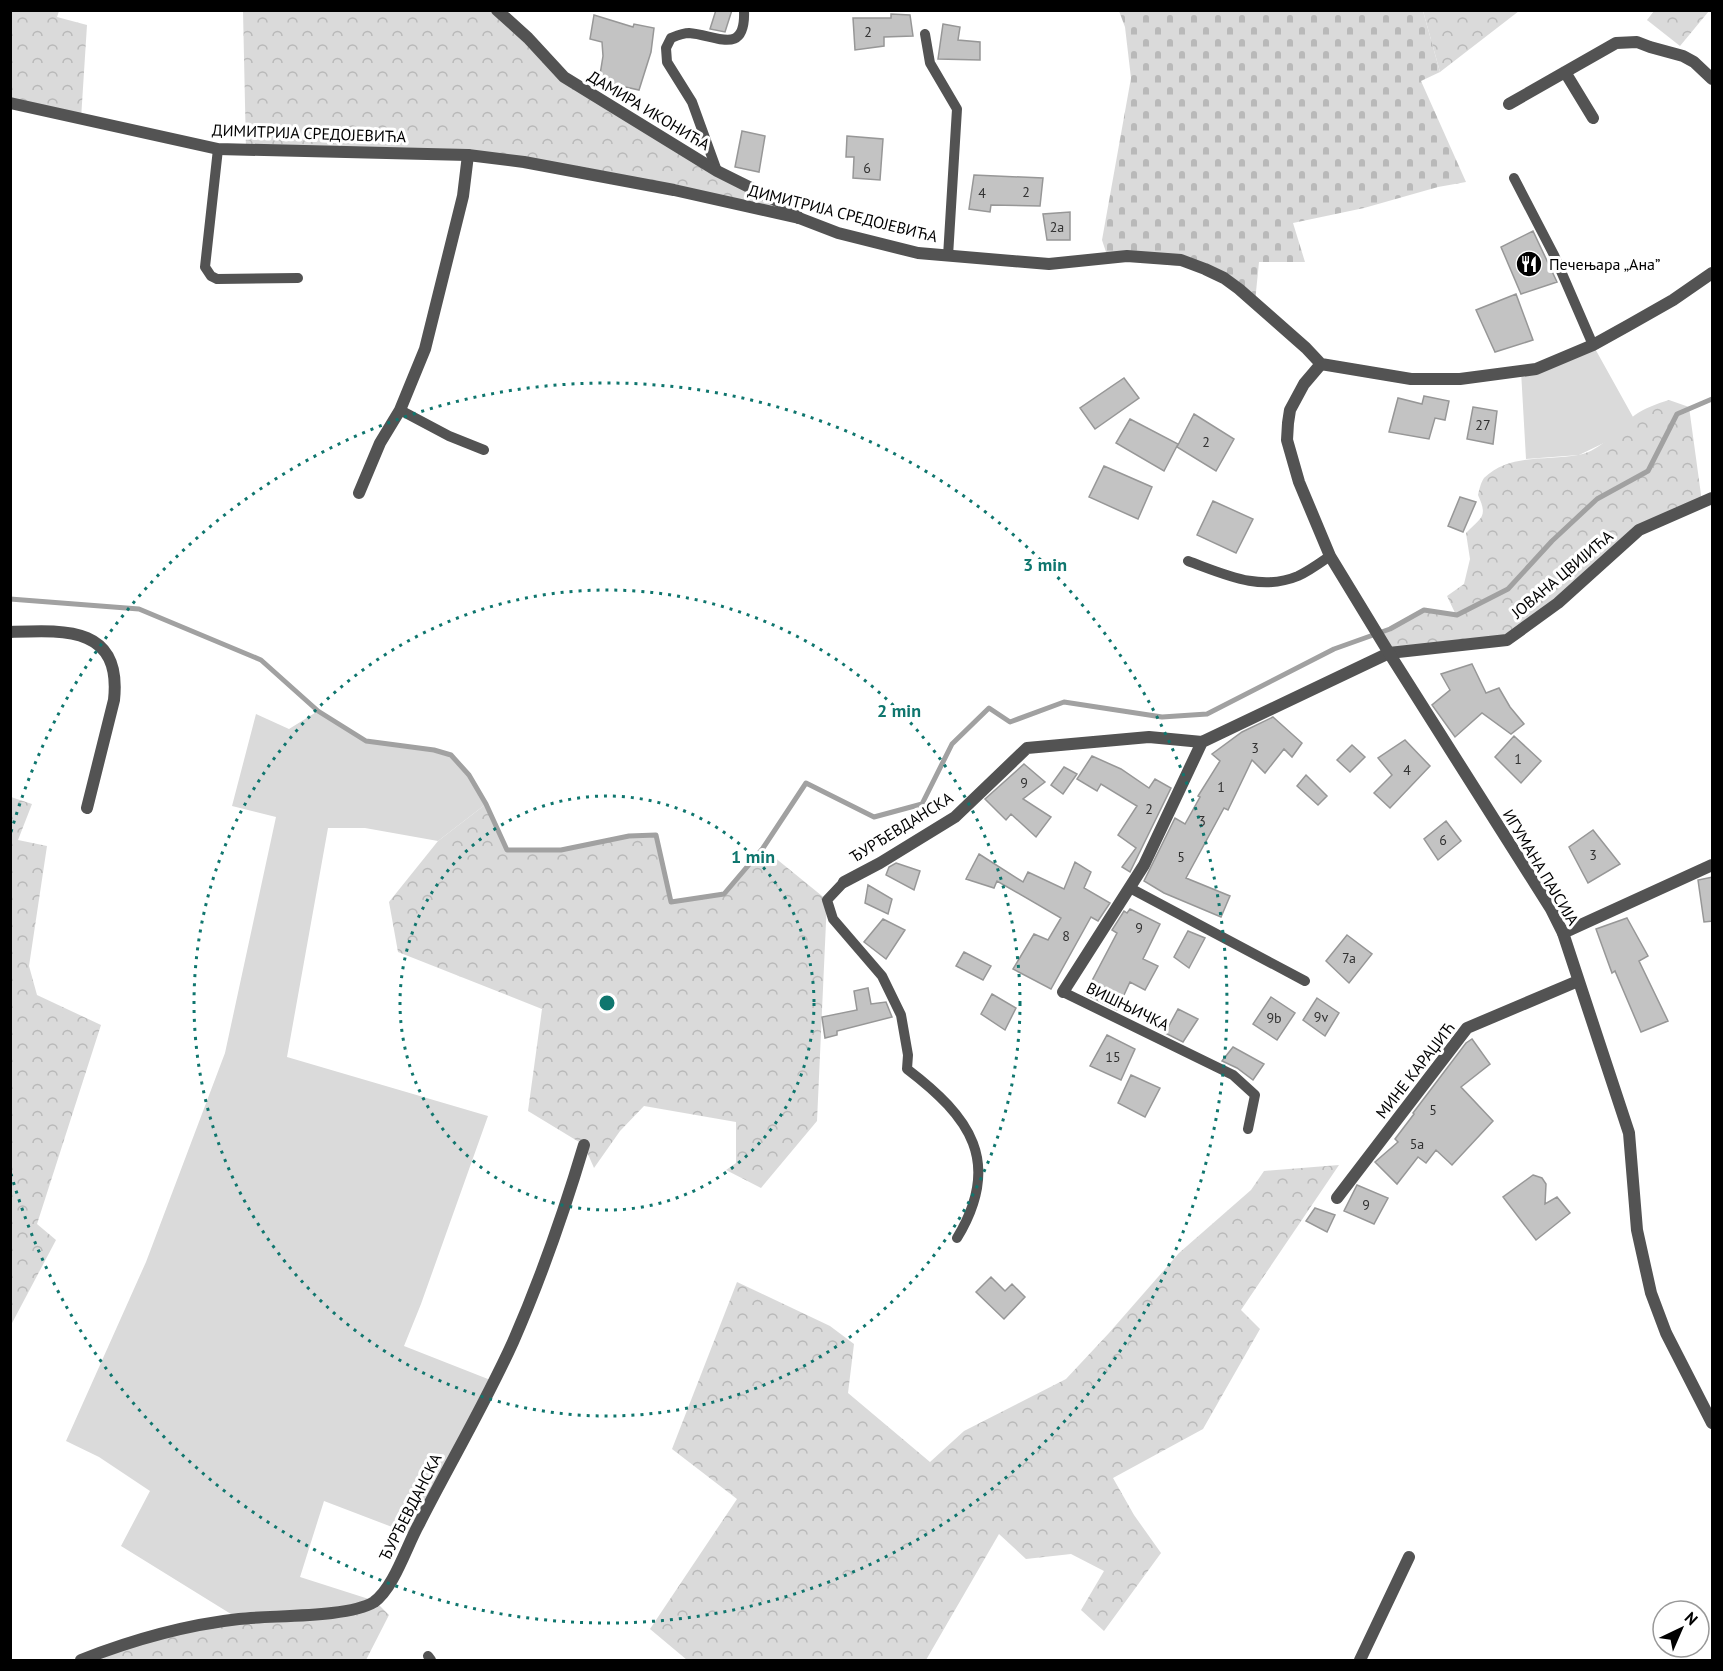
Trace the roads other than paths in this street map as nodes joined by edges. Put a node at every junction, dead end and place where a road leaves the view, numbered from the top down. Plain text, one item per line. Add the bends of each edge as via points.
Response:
1 (497, 10) edge
2 (744, 10) edge
3 (925, 34) dead end
4 (1565, 72) junction
5 (1713, 79) edge
6 (10, 103) edge
7 (1509, 104) dead end
8 (1593, 118) dead end
9 (218, 149) junction
10 (468, 155) junction
11 (717, 171) junction
12 (1514, 178) dead end
13 (799, 218) junction
14 (948, 256) junction
15 (1713, 273) edge
16 (298, 278) dead end
17 (1593, 345) junction
18 (1321, 364) junction
19 (400, 410) junction
20 (484, 450) dead end
21 (358, 493) dead end
22 (1713, 498) edge
23 (1330, 556) junction
24 (1188, 561) dead end
25 (10, 632) edge
26 (1389, 653) junction
27 (1202, 742) junction
28 (87, 808) dead end
29 (1713, 865) edge
30 (844, 882) joint
31 (1130, 888) junction
32 (1563, 933) junction
33 (1305, 981) dead end
34 (1578, 981) junction
35 (1063, 992) joint
36 (1248, 1129) dead end
37 (584, 1146) dead end
38 (1337, 1198) dead end
39 (957, 1238) dead end
40 (1713, 1423) edge
41 (1409, 1557) dead end
42 (81, 1660) edge
43 (1360, 1660) edge

1 - 11 street, ДАМИРА ИКОНИЋА via 564,77
2 - 11 lane via 741,33 736,38 725,41 689,33 671,38 666,48 667,62 692,102
3 - 14 lane via 930,63 957,109
4 - 5 street via 1616,43 1637,42 1683,56
4 - 7 street
4 - 8 street
6 - 9 street, ДИМИТРИЈА СРЕДОЈЕВИЋА
9 - 10 street, ДИМИТРИЈА СРЕДОЈЕВИЋА
9 - 16 lane via 207,272 217,279
10 - 13 street, ДИМИТРИЈА СРЕДОЈЕВИЋА via 662,188
10 - 19 street via 463,196 434,317
11 - 13 street, ДАМИРА ИКОНИЋА via 785,205
12 - 17 lane via 1554,255
13 - 14 street, ДИМИТРИЈА СРЕДОЈЕВИЋА via 838,233 918,253
14 - 18 street, ДИМИТРИЈА СРЕДОЈЕВИЋА via 1049,264 1127,256 1181,260 1215,273 1239,289
15 - 17 street
17 - 18 street via 1536,369 1460,379 1411,379
18 - 23 street, ИГУМАНА ПАЈСИЈА via 1290,410 1287,440 1299,482
19 - 20 lane
19 - 21 street
22 - 26 street, ЈОВАНА ЦВИЈИЋА via 1639,530 1558,603 1507,640
23 - 24 lane via 1300,575 1275,582 1245,581
23 - 26 street, ИГУМАНА ПАЈСИЈА
25 - 28 street via 83,635 97,644 113,667 114,700
26 - 27 street
26 - 32 street, ИГУМАНА ПАЈСИЈА
27 - 30 street, ЂУРЂЕВДАНСКА via 1149,736 1028,748 955,817
27 - 31 street, ВИШЊИЧКА
29 - 32 street
30 - 39 lane, ЂУРЂЕВДАНСКА via 827,900 833,919 882,976 901,1015 907,1069 945,1102 975,1142 980,1175 974,1201
31 - 33 lane
31 - 35 street, ВИШЊИЧКА
32 - 34 street, ИГУМАНА ПАЈСИЈА
34 - 38 street, МИНЕ КАРАЏИЋ via 1467,1028
34 - 40 street, ИГУМАНА ПАЈСИЈА via 1629,1133 1637,1230 1651,1293 1666,1333
35 - 36 lane, ВИШЊИЧКА via 1233,1075 1255,1095
37 - 42 street, ЂУРЂЕВДАНСКА via 551,1248 513,1343 390,1583 375,1601 351,1610 239,1618 185,1628
41 - 43 street

